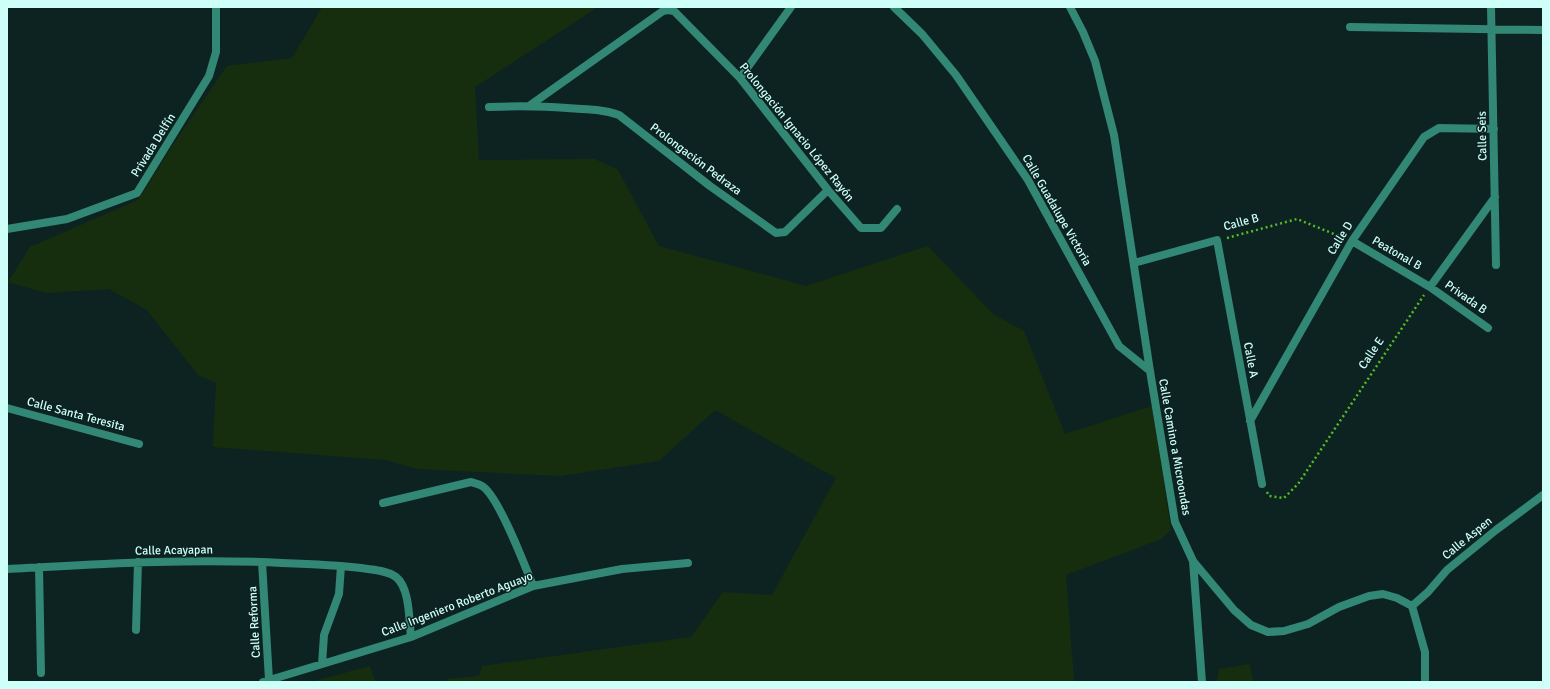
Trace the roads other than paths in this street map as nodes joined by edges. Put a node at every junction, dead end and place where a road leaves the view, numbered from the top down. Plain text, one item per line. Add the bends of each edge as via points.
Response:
1 (216, 7) edge
2 (791, 7) edge
3 (894, 7) edge
4 (1070, 7) edge
5 (1491, 7) edge
6 (1350, 27) dead end
7 (1491, 28) junction
8 (1543, 30) edge
9 (740, 78) junction
10 (529, 106) junction
11 (489, 108) dead end
12 (1494, 129) junction
13 (828, 190) junction
14 (1495, 198) junction
15 (897, 209) dead end
16 (7, 229) edge
17 (1216, 240) joint
18 (1352, 241) junction
19 (1134, 263) junction
20 (1496, 265) dead end
21 (1430, 287) junction
22 (1488, 328) dead end
23 (1150, 371) junction
24 (7, 408) edge
25 (1250, 421) junction
26 (139, 444) dead end
27 (1262, 484) road end
28 (1543, 495) edge
29 (383, 503) dead end
30 (1194, 561) junction
31 (138, 562) junction
32 (262, 562) junction
33 (688, 563) dead end
34 (341, 566) junction
35 (39, 567) junction
36 (7, 569) edge
37 (533, 586) junction
38 (1412, 606) junction
39 (136, 630) dead end
40 (411, 637) junction
41 (322, 664) junction
42 (41, 673) dead end
43 (266, 681) edge
44 (1202, 682) edge
45 (1425, 682) edge

1 - 16 street, Privada Delfín via 216,52 209,76 137,193 67,218
2 - 9 street
3 - 23 street, Calle Guadalupe Victoria via 922,34 956,76 1028,180 1119,346
4 - 19 street, Calle Camino a Microondas via 1095,61 1112,127
5 - 7 street, Calle Seis
6 - 7 street
7 - 8 street
7 - 12 street, Calle Seis
9 - 10 street, Prolongación Ignacio López Rayón via 674,11 668,10 663,11
9 - 13 street, Prolongación Ignacio López Rayón
10 - 11 street, Prolongación Pedraza
10 - 13 street, Prolongación Pedraza via 582,108 619,115 710,186 776,233 785,232
12 - 14 street, Calle Seis
12 - 18 street, Calle D via 1439,128 1424,137
13 - 15 street, Prolongación Ignacio López Rayón via 861,228 881,228
14 - 20 street, Calle Seis
14 - 21 street
17 - 19 street, Calle B
17 - 25 street, Calle A
18 - 21 street, Peatonal B
18 - 25 street, Calle D
19 - 23 street, Calle Camino a Microondas
21 - 22 street, Privada B
23 - 30 street, Calle Camino a Microondas via 1175,522
24 - 26 street, Calle Santa Teresita
25 - 27 street, Calle A
28 - 38 street, Calle Aspen via 1454,565
29 - 37 street via 471,482 483,486 494,498 506,521
30 - 38 street, Calle Camino a Microondas via 1234,610 1251,625 1268,632 1284,631 1308,624 1339,607 1369,596 1383,594
30 - 44 street
31 - 32 street, Calle Acayapan
31 - 35 street, Calle Acayapan
31 - 39 street
32 - 34 street, Calle Acayapan
32 - 43 street, Calle Reforma
33 - 37 street, Calle Ingeniero Roberto Aguayo via 622,568
34 - 40 street, Calle Acayapan via 384,572 394,575 401,582 406,592
34 - 41 street via 339,594 324,635
35 - 36 street, Calle Acayapan
35 - 42 street
37 - 40 street, Calle Ingeniero Roberto Aguayo
38 - 45 street via 1425,652
40 - 41 street, Calle Ingeniero Roberto Aguayo
41 - 43 street, Calle Ingeniero Roberto Aguayo

